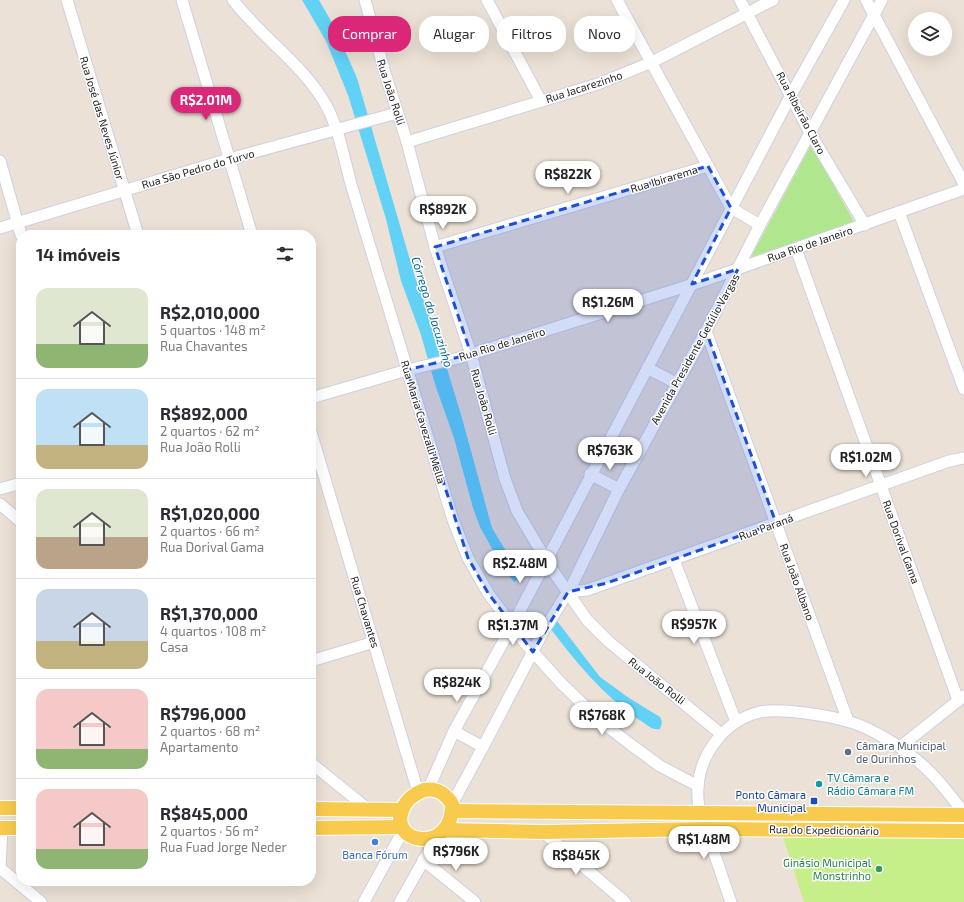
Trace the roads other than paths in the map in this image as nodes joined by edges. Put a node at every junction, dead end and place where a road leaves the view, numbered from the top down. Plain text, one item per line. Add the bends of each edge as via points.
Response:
1 (67, 0) edge
2 (182, 0) edge
3 (233, 0) edge
4 (365, 0) edge
5 (487, 0) edge
6 (617, 0) edge
7 (740, 0) edge
8 (773, 0) edge
9 (844, 0) edge
10 (866, 0) edge
11 (882, 0) edge
12 (747, 14) junction
13 (874, 14) junction
14 (652, 62) junction
15 (791, 95) junction
16 (541, 101) junction
17 (397, 113) junction
18 (336, 129) junction
19 (810, 134) junction
20 (407, 142) junction
21 (230, 159) junction
22 (0, 161) edge
23 (708, 166) junction
24 (964, 184) edge
25 (964, 189) edge
26 (124, 190) junction
27 (731, 208) junction
28 (899, 212) junction
29 (18, 223) junction
30 (760, 225) junction
31 (865, 225) junction
32 (0, 228) edge
33 (20, 230) edge
34 (136, 230) edge
35 (251, 230) edge
36 (435, 247) junction
37 (796, 249) junction
38 (738, 269) junction
39 (692, 284) junction
40 (706, 331) junction
41 (470, 354) junction
42 (647, 368) junction
43 (407, 370) junction
44 (676, 383) junction
45 (964, 390) edge
46 (316, 397) edge
47 (316, 449) edge
48 (964, 458) edge
49 (590, 474) junction
50 (16, 484) edge
51 (881, 486) junction
52 (0, 489) edge
53 (619, 489) junction
54 (0, 504) edge
55 (16, 518) edge
56 (776, 524) junction
57 (546, 559) junction
58 (674, 560) junction
59 (568, 592) junction
60 (512, 626) junction
61 (374, 642) junction
62 (533, 652) junction
63 (316, 659) edge
64 (961, 698) edge
65 (848, 721) junction
66 (736, 722) junction
67 (454, 731) junction
68 (721, 734) junction
69 (484, 747) junction
70 (900, 747) junction
71 (316, 766) edge
72 (698, 786) junction
73 (423, 791) junction
74 (452, 807) junction
75 (0, 808) edge
76 (16, 808) edge
77 (316, 809) edge
78 (368, 809) junction
79 (402, 810) junction
80 (575, 811) junction
81 (699, 812) junction
82 (804, 813) junction
83 (964, 814) edge
84 (1, 828) edge
85 (16, 828) edge
86 (316, 828) edge
87 (403, 828) junction
88 (704, 829) junction
89 (804, 830) junction
90 (576, 831) junction
91 (964, 831) edge
92 (543, 832) junction
93 (441, 833) junction
94 (423, 860) junction
95 (0, 869) edge
96 (16, 882) edge
97 (21, 886) edge
98 (41, 902) edge
99 (364, 902) edge
100 (400, 902) edge
101 (474, 902) edge
102 (625, 902) edge
103 (731, 902) edge

1 - 26 street, Rua José das Neves Júnior
2 - 21 street
3 - 18 street, Rua Maria Cavezalli Mella via 314,86
4 - 17 street, Rua João Rolli
5 - 16 street
6 - 14 street
7 - 12 street, Rua Ribeirão Claro
8 - 12 street, Rua Jacarezinho
9 - 15 street
10 - 13 street
11 - 13 street, Avenida Presidente Getúlio Vargas
12 - 14 street, Rua Jacarezinho
12 - 15 street, Rua Ribeirão Claro
13 - 19 street, Avenida Presidente Getúlio Vargas
13 - 24 street
14 - 16 street, Rua Jacarezinho via 598,84
14 - 23 street
15 - 19 street, Rua Ribeirão Claro
15 - 27 street
16 - 20 street, Rua Jacarezinho
17 - 18 street, Rua São Pedro do Turvo
17 - 20 street, Rua João Rolli
18 - 21 street, Rua São Pedro do Turvo
18 - 43 street, Rua Maria Cavezalli Mella
19 - 30 street, Avenida Presidente Getúlio Vargas
19 - 31 street, Rua Ribeirão Claro
20 - 36 street, Rua João Rolli
21 - 26 street, Rua São Pedro do Turvo
21 - 35 street
22 - 29 street
23 - 27 street
23 - 36 street, Rua Ibirarema
25 - 28 street, Rua Rio de Janeiro
26 - 29 street, Rua São Pedro do Turvo
26 - 34 street, Rua José das Neves Júnior
27 - 30 street
27 - 39 street
28 - 31 street, Rua Rio de Janeiro
28 - 45 street
29 - 32 street, Rua São Pedro do Turvo
29 - 33 street
30 - 38 street, Avenida Presidente Getúlio Vargas
31 - 37 street, Rua Rio de Janeiro
36 - 41 street, Rua João Rolli
37 - 38 street, Rua Rio de Janeiro
37 - 51 street, Rua Dorival Gama
38 - 39 street, Rua Rio de Janeiro
38 - 40 street, Avenida Presidente Getúlio Vargas
39 - 41 street, Rua Rio de Janeiro
39 - 42 street
40 - 44 street, Avenida Presidente Getúlio Vargas
40 - 56 street, Rua João Albano
41 - 43 street, Rua Rio de Janeiro
41 - 57 street, Rua João Rolli via 505,479 517,511
42 - 44 street
42 - 49 street
43 - 46 street, Rua Rio de Janeiro
43 - 60 street, Rua Maria Cavezalli Mella via 453,520 468,558 488,593
44 - 53 street, Avenida Presidente Getúlio Vargas
47 - 61 street, Rua Chavantes
48 - 51 street, Rua Paraná
49 - 53 street
49 - 57 street
50 - 52 street
51 - 56 street, Rua Paraná
51 - 64 street, Rua Dorival Gama
53 - 59 street, Avenida Presidente Getúlio Vargas
54 - 55 street
56 - 58 street, Rua Paraná
56 - 65 street, Rua João Albano
57 - 59 street, Rua João Rolli
57 - 60 street
58 - 59 street, Rua Paraná via 600,585
58 - 66 street
59 - 62 street, Avenida Presidente Getúlio Vargas
59 - 68 street, Rua João Rolli via 587,620 608,641
60 - 62 street, Rua Maria Cavezalli Mella
60 - 67 street
61 - 63 street
61 - 73 street, Rua Chavantes
62 - 69 street, Avenida Presidente Getúlio Vargas
62 - 72 street, Rua Maria Cavezalli Mella via 599,720 660,766
64 - 70 street
65 - 66 street via 770,711
65 - 70 street
66 - 68 street
67 - 69 street
67 - 73 street
68 - 72 street via 707,755
69 - 74 street, Avenida Presidente Getúlio Vargas
70 - 83 street via 937,778
71 - 78 street
72 - 81 street
73 - 74 main road via 442,792
73 - 79 main road via 409,799
74 - 80 main road, Rua do Expedicionário
74 - 93 main road via 451,818
75 - 76 main road
77 - 78 main road
78 - 79 main road
79 - 87 main road
80 - 81 main road, Rua do Expedicionário
80 - 90 main road
81 - 82 main road, Rua do Expedicionário
81 - 88 street
82 - 83 main road, Rua do Expedicionário
82 - 89 main road
84 - 85 main road
84 - 95 street
86 - 87 main road
87 - 93 main road via 420,840
87 - 99 street
88 - 89 main road, Rua do Expedicionário
88 - 90 main road, Rua do Expedicionário
88 - 103 street
89 - 91 main road, Rua do Expedicionário
90 - 92 main road, Rua do Expedicionário
92 - 93 main road, Rua do Expedicionário
92 - 102 street
93 - 94 street
94 - 100 street
94 - 101 street
95 - 96 street
97 - 98 street

